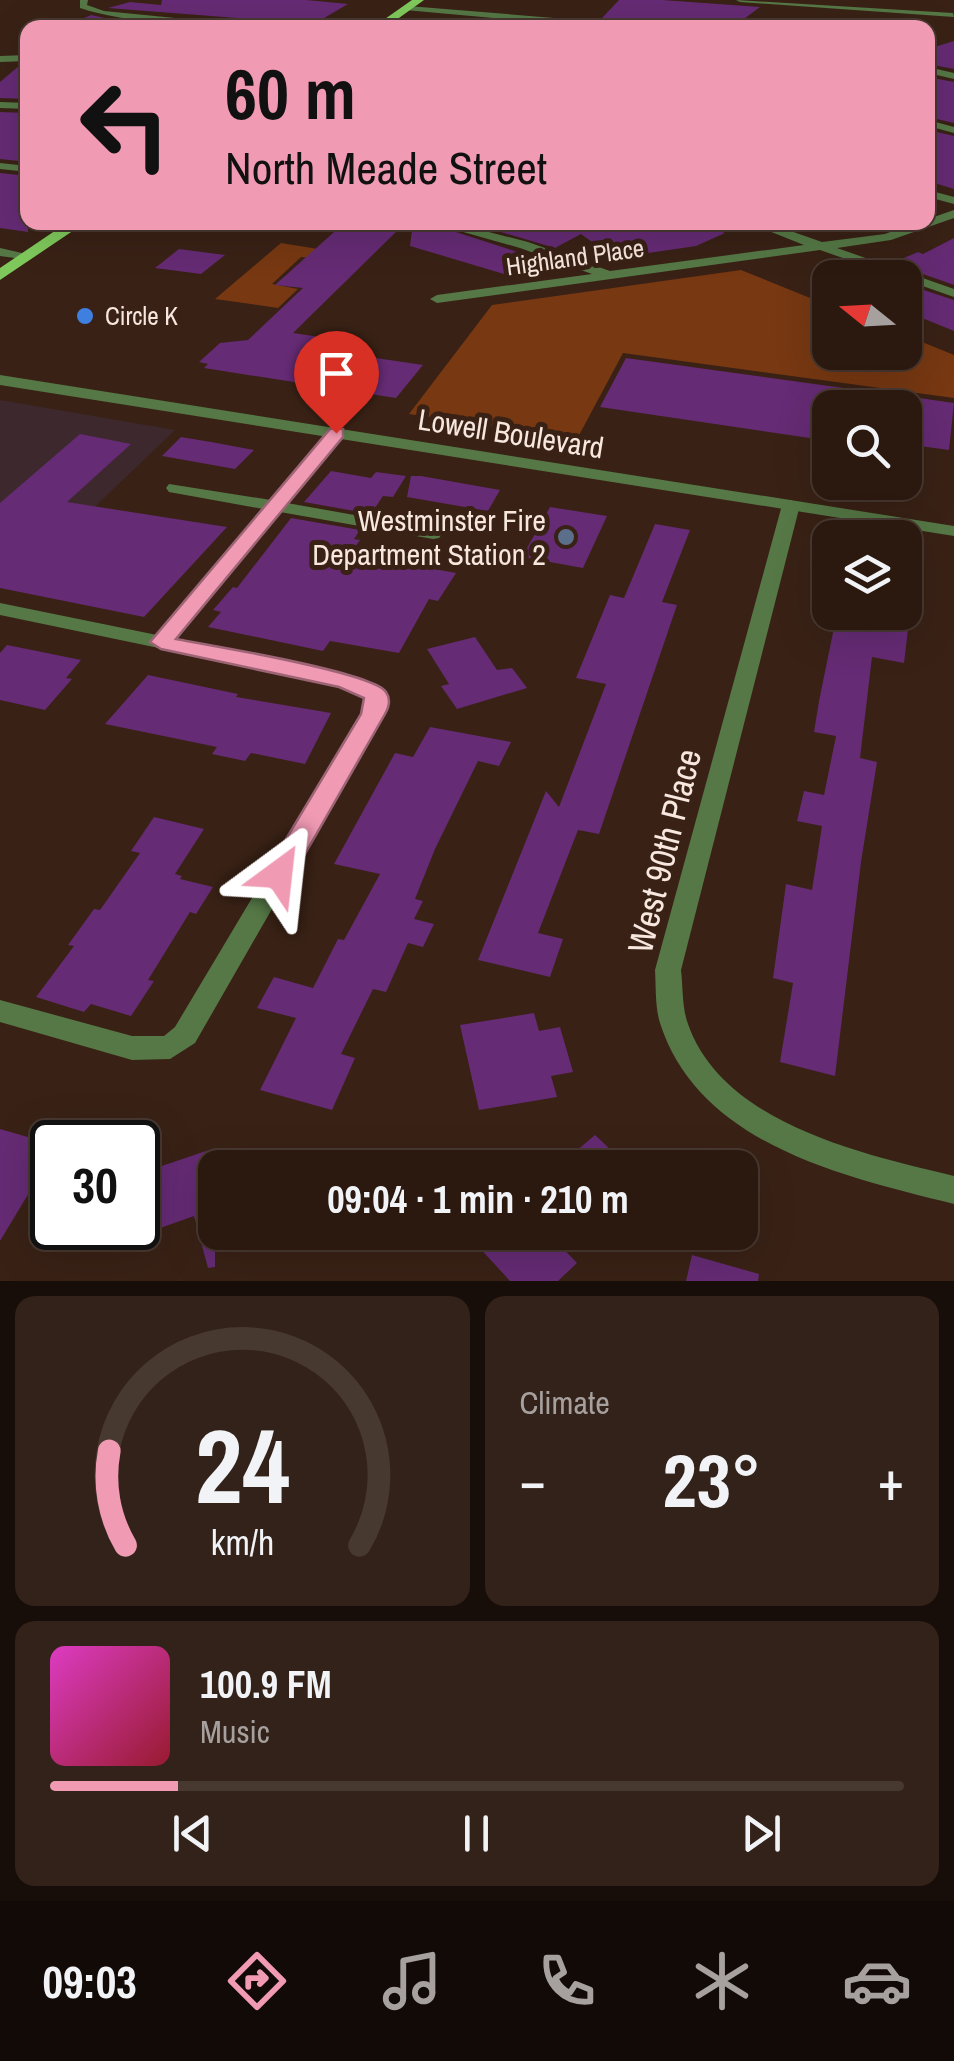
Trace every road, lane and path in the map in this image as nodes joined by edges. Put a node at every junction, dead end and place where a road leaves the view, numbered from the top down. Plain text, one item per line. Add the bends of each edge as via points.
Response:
1 (740, 0) edge
2 (411, 3) edge
3 (85, 4) edge
4 (954, 16) edge
5 (182, 20) edge
6 (388, 20) edge
7 (567, 20) edge
8 (68, 230) edge
9 (464, 230) edge
10 (774, 230) edge
11 (913, 230) edge
12 (818, 246) junction
13 (0, 252) edge
14 (29, 256) junction
15 (0, 274) edge
16 (607, 274) junction
17 (954, 293) edge
18 (437, 299) dead end
19 (0, 380) edge
20 (336, 433) junction
21 (175, 488) dead end
22 (791, 505) junction
23 (277, 506) junction
24 (954, 531) edge
25 (433, 534) dead end
26 (0, 609) edge
27 (161, 642) junction
28 (0, 1012) edge
29 (954, 1190) edge

1 - 4 street
2 - 6 main road
2 - 7 street
3 - 5 street via 113,14
8 - 14 main road
9 - 16 street
10 - 12 street
11 - 12 street, Highland Place
12 - 16 street, Highland Place
12 - 17 street
13 - 14 street
14 - 15 main road
16 - 18 street, Highland Place
19 - 20 street, Lowell Boulevard
20 - 22 street, Lowell Boulevard
20 - 23 street
21 - 23 street
22 - 24 street, Lowell Boulevard
22 - 29 street, West 90th Place via 668,970 675,1027 694,1064 739,1111 800,1145
23 - 25 street
23 - 27 street
26 - 27 street
27 - 28 street via 346,682 376,694 378,704 185,1035 170,1046 132,1048

